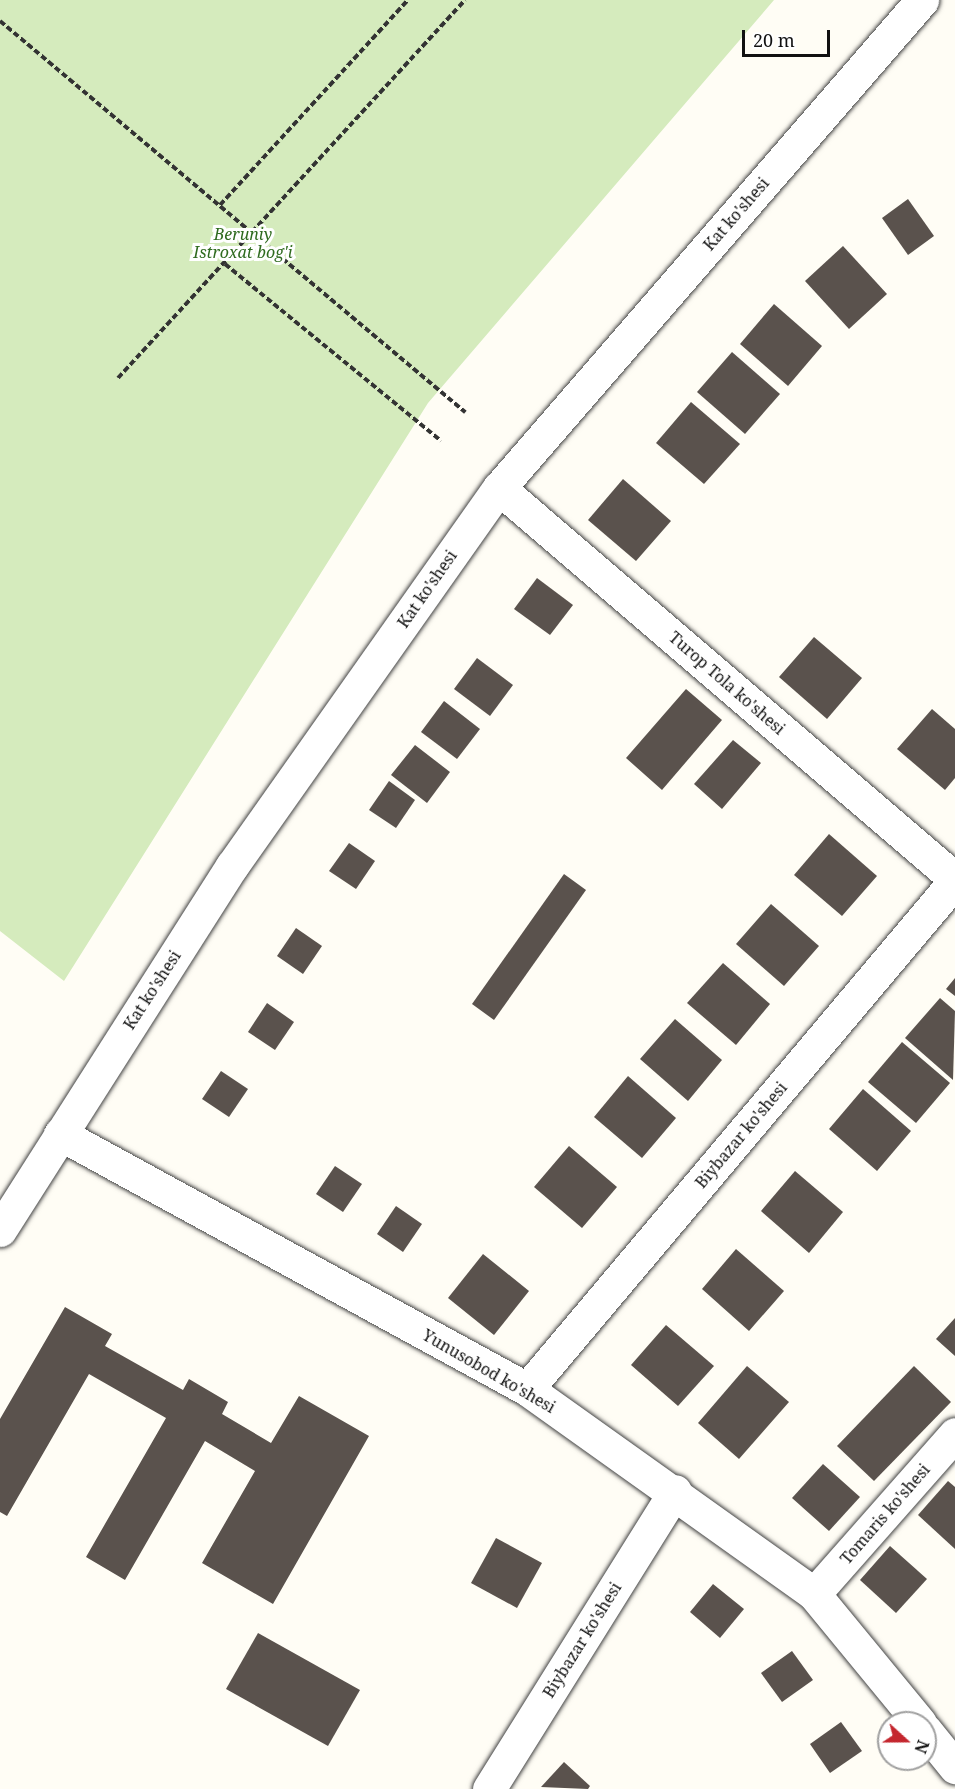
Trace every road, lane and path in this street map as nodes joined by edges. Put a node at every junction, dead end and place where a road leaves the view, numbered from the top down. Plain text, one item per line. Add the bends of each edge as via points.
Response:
1 (408, 0) edge
2 (465, 0) edge
3 (922, 0) edge
4 (0, 21) edge
5 (220, 205) junction
6 (254, 234) junction
7 (225, 264) junction
8 (118, 378) dead end
9 (465, 412) dead end
10 (441, 441) dead end
11 (499, 488) junction
12 (955, 880) edge
13 (60, 1134) junction
14 (0, 1230) edge
15 (527, 1389) junction
16 (955, 1434) edge
17 (675, 1491) junction
18 (814, 1594) junction
19 (910, 1711) edge
20 (937, 1745) edge
21 (955, 1767) edge
22 (491, 1788) edge

1 - 5 path
2 - 6 path
3 - 11 street, Kat ko'shesi
4 - 5 path
5 - 6 path
6 - 7 path
6 - 9 path
7 - 8 path
7 - 10 path
11 - 12 street, Turop Tola ko'shesi
11 - 13 street, Kat ko'shesi via 232,866
12 - 15 street, Biybazar ko'shesi
13 - 14 street, Kat ko'shesi
13 - 15 street, Yunusobod ko'shesi
15 - 17 street, Yunusobod ko'shesi
16 - 18 street, Tomaris ko'shesi
17 - 18 street, Yunusobod ko'shesi
17 - 22 street, Biybazar ko'shesi
18 - 19 street, Yunusobod ko'shesi
20 - 21 street

